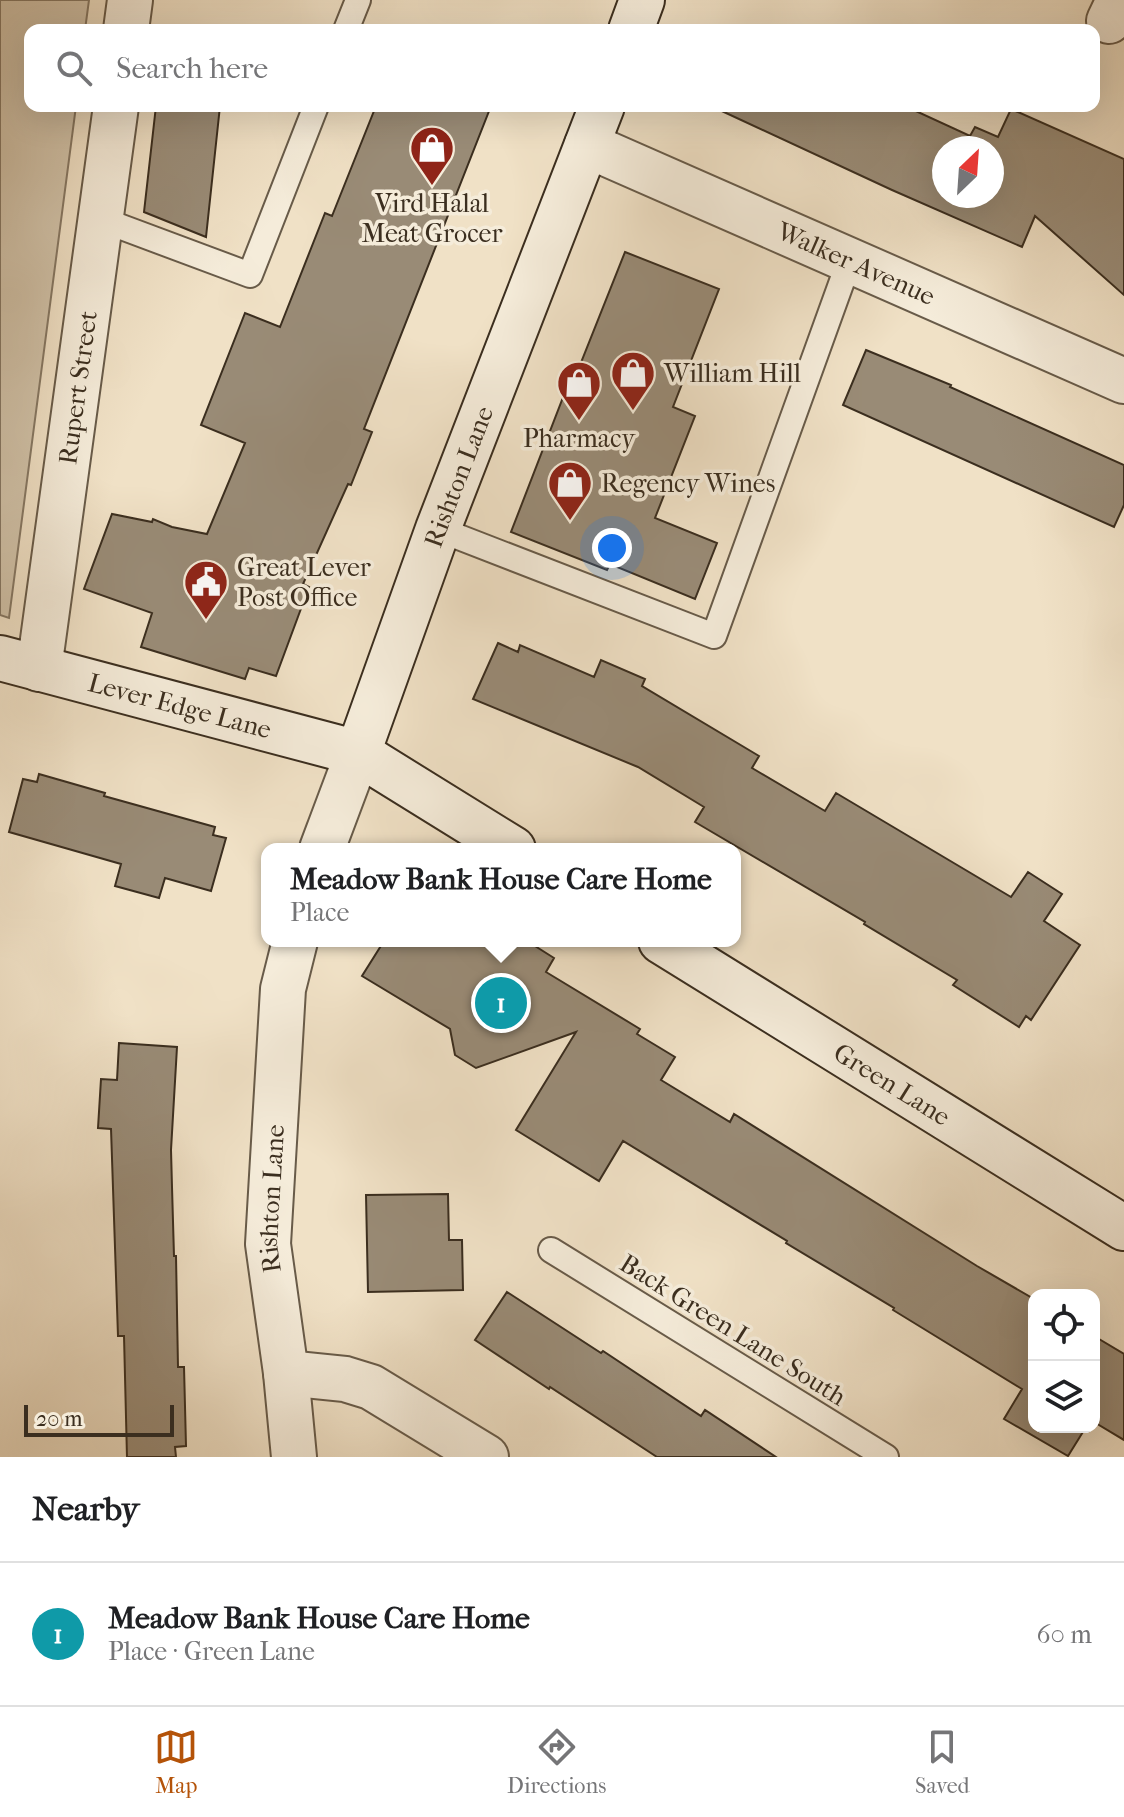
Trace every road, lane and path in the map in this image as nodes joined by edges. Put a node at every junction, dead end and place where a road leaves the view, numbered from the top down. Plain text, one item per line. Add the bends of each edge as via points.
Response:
1 (130, 0) edge
2 (358, 0) edge
3 (642, 0) edge
4 (127, 24) edge
5 (348, 24) edge
6 (633, 24) edge
7 (115, 112) edge
8 (314, 112) edge
9 (595, 126) edge
10 (100, 219) junction
11 (850, 259) junction
12 (1124, 381) edge
13 (438, 529) junction
14 (19, 663) edge
15 (358, 753) junction
16 (324, 843) edge
17 (503, 843) edge
18 (294, 947) edge
19 (671, 947) edge
20 (1124, 1228) edge
21 (551, 1250) dead end
22 (286, 1373) junction
23 (294, 1457) edge
24 (486, 1457) edge
25 (886, 1457) edge

1 - 4 street
2 - 5 lane
3 - 6 street
7 - 10 street, Rupert Street
8 - 10 lane via 250,275
9 - 11 street, Walker Avenue
9 - 13 street, Rishton Lane
10 - 14 street, Rupert Street
11 - 12 street, Walker Avenue
11 - 13 lane via 714,636
13 - 15 street, Rishton Lane
14 - 15 street, Lever Edge Lane
15 - 16 street, Rishton Lane
15 - 17 street
18 - 22 street, Rishton Lane via 283,989 268,1244
19 - 20 street, Green Lane
21 - 25 lane, Back Green Lane South
22 - 23 street, Rishton Lane
22 - 24 street via 371,1387

